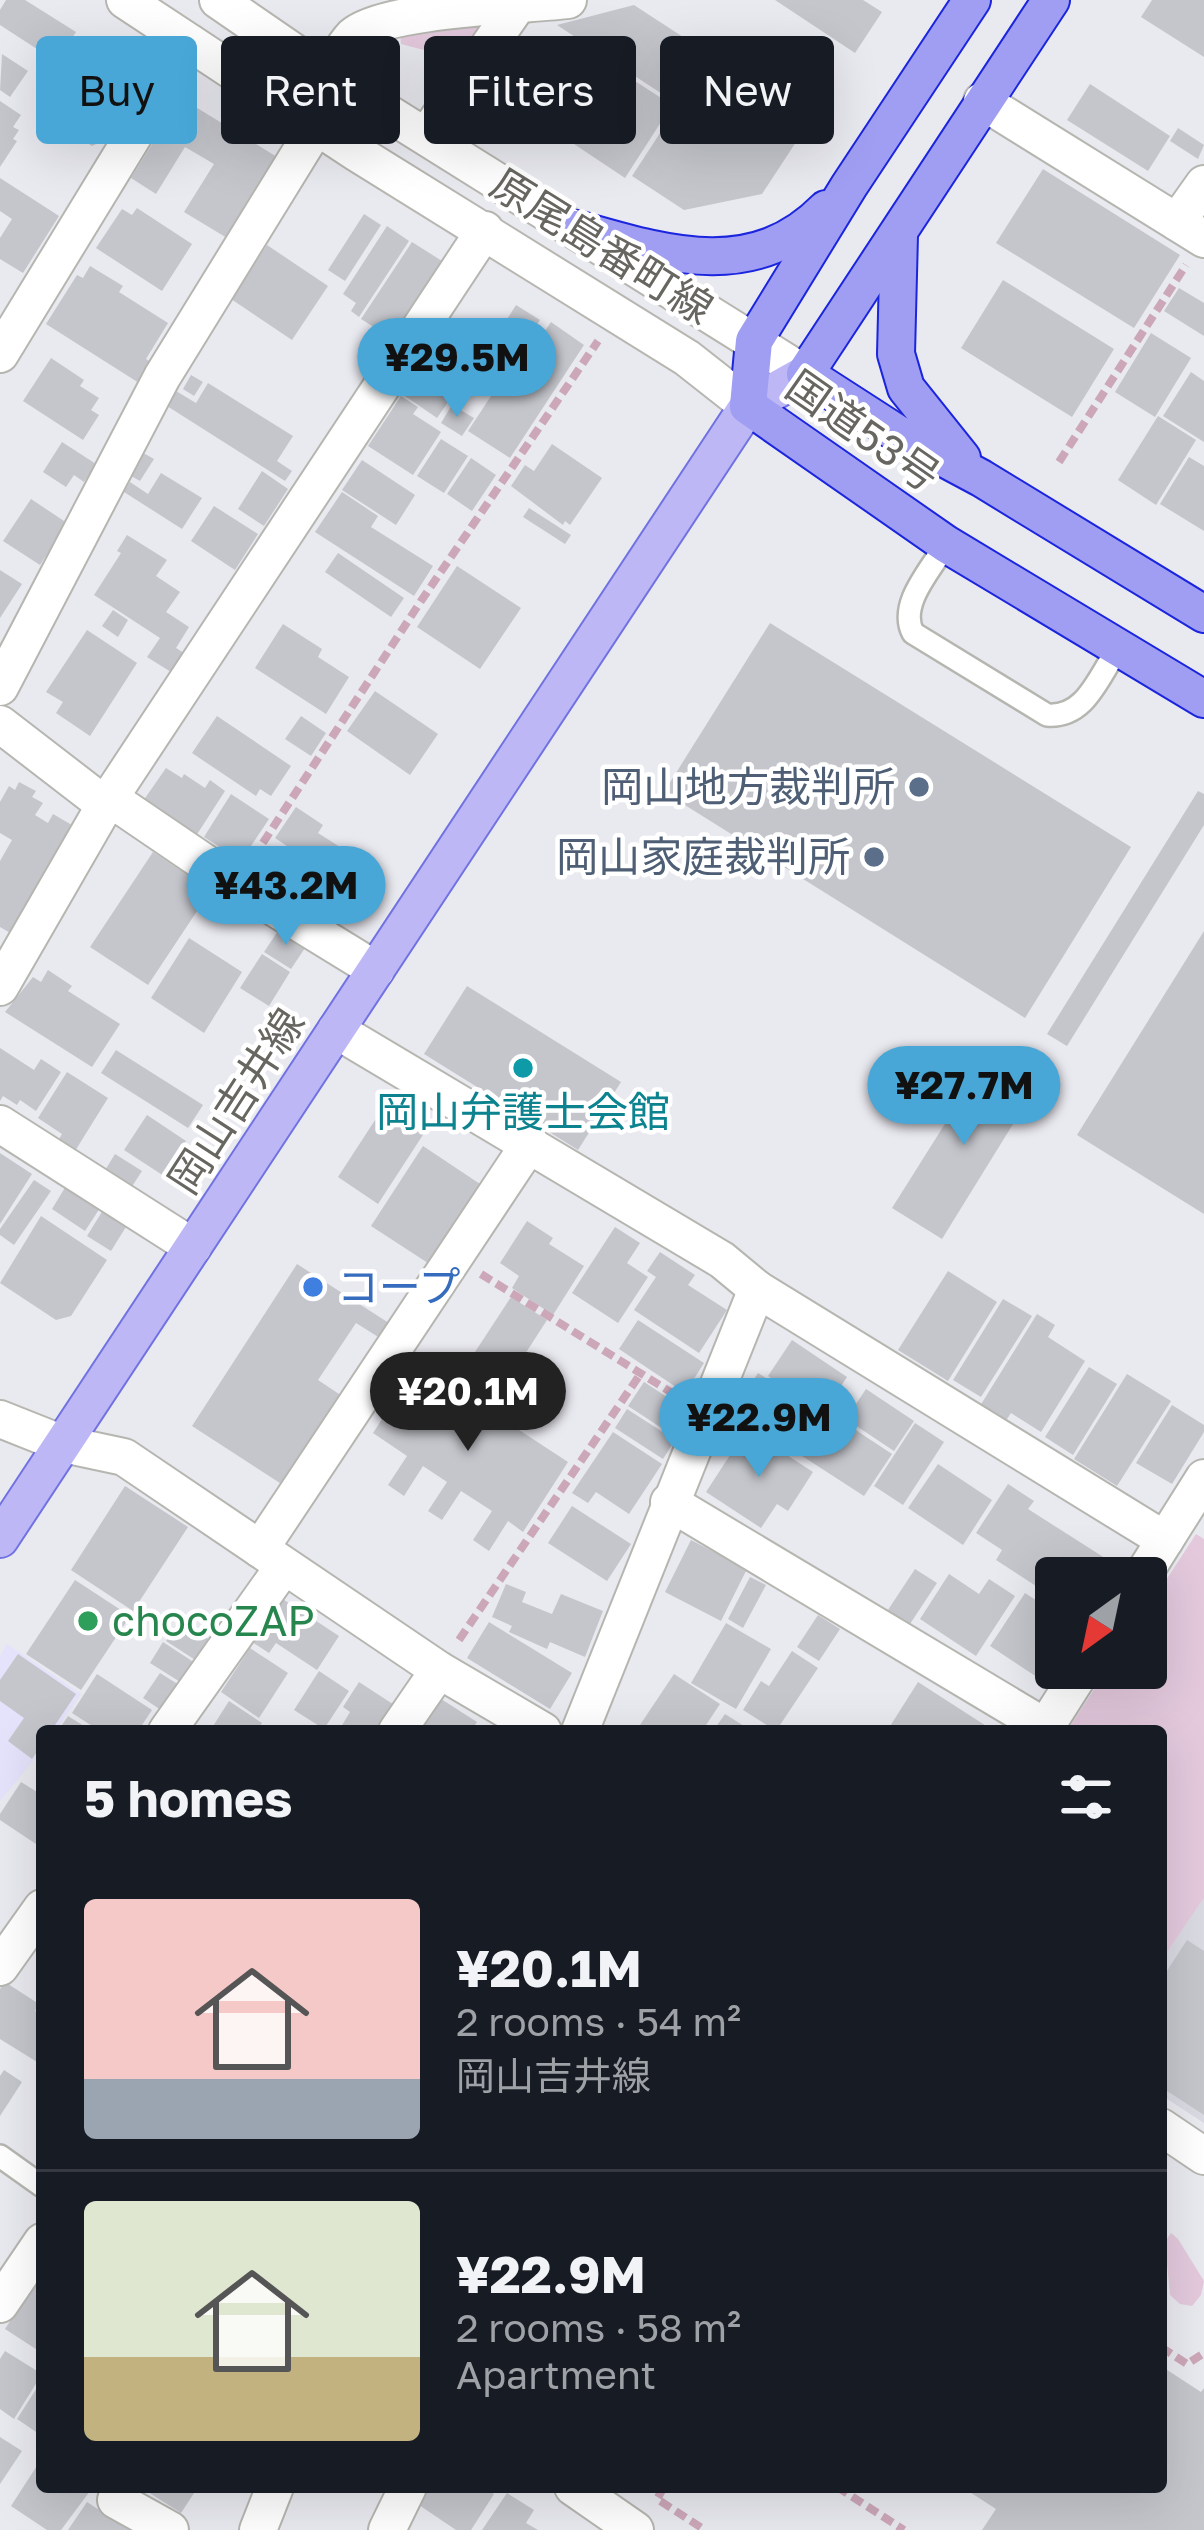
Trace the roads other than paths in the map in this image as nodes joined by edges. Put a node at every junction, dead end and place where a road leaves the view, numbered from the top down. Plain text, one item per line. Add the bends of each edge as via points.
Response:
1 (125, 0) edge
2 (218, 0) edge
3 (568, 0) edge
4 (972, 0) edge
5 (1051, 0) edge
6 (519, 3) edge
7 (178, 36) edge
8 (270, 36) edge
9 (353, 36) edge
10 (496, 36) edge
11 (982, 101) junction
12 (129, 144) edge
13 (306, 144) edge
14 (344, 144) edge
15 (439, 144) edge
16 (1204, 184) edge
17 (849, 186) junction
18 (485, 230) junction
19 (577, 230) junction
20 (900, 230) junction
21 (1195, 233) edge
22 (754, 341) junction
23 (0, 354) edge
24 (805, 374) junction
25 (748, 406) junction
26 (981, 478) junction
27 (946, 544) junction
28 (1204, 614) edge
29 (1118, 647) junction
30 (0, 687) edge
31 (1204, 699) edge
32 (0, 724) edge
33 (108, 802) junction
34 (376, 970) junction
35 (0, 987) edge
36 (336, 1030) junction
37 (0, 1124) edge
38 (530, 1143) junction
39 (193, 1247) junction
40 (757, 1289) junction
41 (0, 1419) edge
42 (63, 1444) junction
43 (1204, 1478) edge
44 (669, 1502) junction
45 (0, 1539) edge
46 (1165, 1540) junction
47 (1154, 1557) edge
48 (272, 1558) junction
49 (439, 1670) junction
50 (1070, 1689) edge
51 (171, 1725) edge
52 (401, 1725) edge
53 (533, 1725) edge
54 (582, 1725) edge
55 (1037, 1725) edge
56 (1047, 1725) edge
57 (36, 1916) edge
58 (0, 1967) edge
59 (1167, 2131) edge
60 (0, 2156) edge
61 (1204, 2156) edge
62 (36, 2182) edge
63 (36, 2251) edge
64 (0, 2304) edge
65 (273, 2493) edge
66 (405, 2493) edge
67 (582, 2493) edge
68 (116, 2500) dead end
69 (170, 2530) edge
70 (258, 2530) edge
71 (387, 2530) edge
72 (634, 2530) edge

1 - 7 street, 原尾島番町線
2 - 8 street, 原尾島番町線
3 - 6 street
4 - 17 highway, 国道53号
5 - 11 highway, 国道53号
6 - 9 street via 390,21
6 - 10 street
11 - 20 highway, 国道53号
11 - 21 street
12 - 23 street
13 - 30 street via 162,377
14 - 18 street, 原尾島番町線
15 - 19 street, 原尾島番町線
16 - 21 street
17 - 19 highway via 807,229 736,258 673,256
17 - 22 highway, 国道53号
18 - 25 street, 原尾島番町線
18 - 33 street
19 - 22 street, 原尾島番町線
20 - 24 highway, 国道53号
20 - 26 highway via 894,322 906,388
22 - 24 street, 原尾島番町線
22 - 25 highway, 国道53号
24 - 25 main road, 岡山吉井線
24 - 26 highway, 国道53号
25 - 27 highway, 国道53号
25 - 34 main road, 岡山吉井線
26 - 28 highway, 国道53号
27 - 29 highway, 国道53号
27 - 29 lane via 908,607 913,633 1047,715 1078,710
29 - 31 highway, 国道53号
32 - 33 street
33 - 34 street
33 - 35 street
34 - 36 main road, 岡山吉井線
36 - 38 street
36 - 39 main road, 岡山吉井線
37 - 39 street
38 - 40 street
38 - 48 street
39 - 42 main road, 岡山吉井線
40 - 44 street
40 - 46 street
41 - 42 street
42 - 45 main road, 岡山吉井線
42 - 48 street via 124,1457
43 - 46 street
44 - 54 street
44 - 55 street
46 - 47 street
48 - 49 street
48 - 51 street
49 - 52 street
49 - 53 street
50 - 56 street
57 - 58 street
59 - 61 street
60 - 62 lane
63 - 64 street
65 - 70 street
66 - 71 street
67 - 72 street
68 - 69 street

